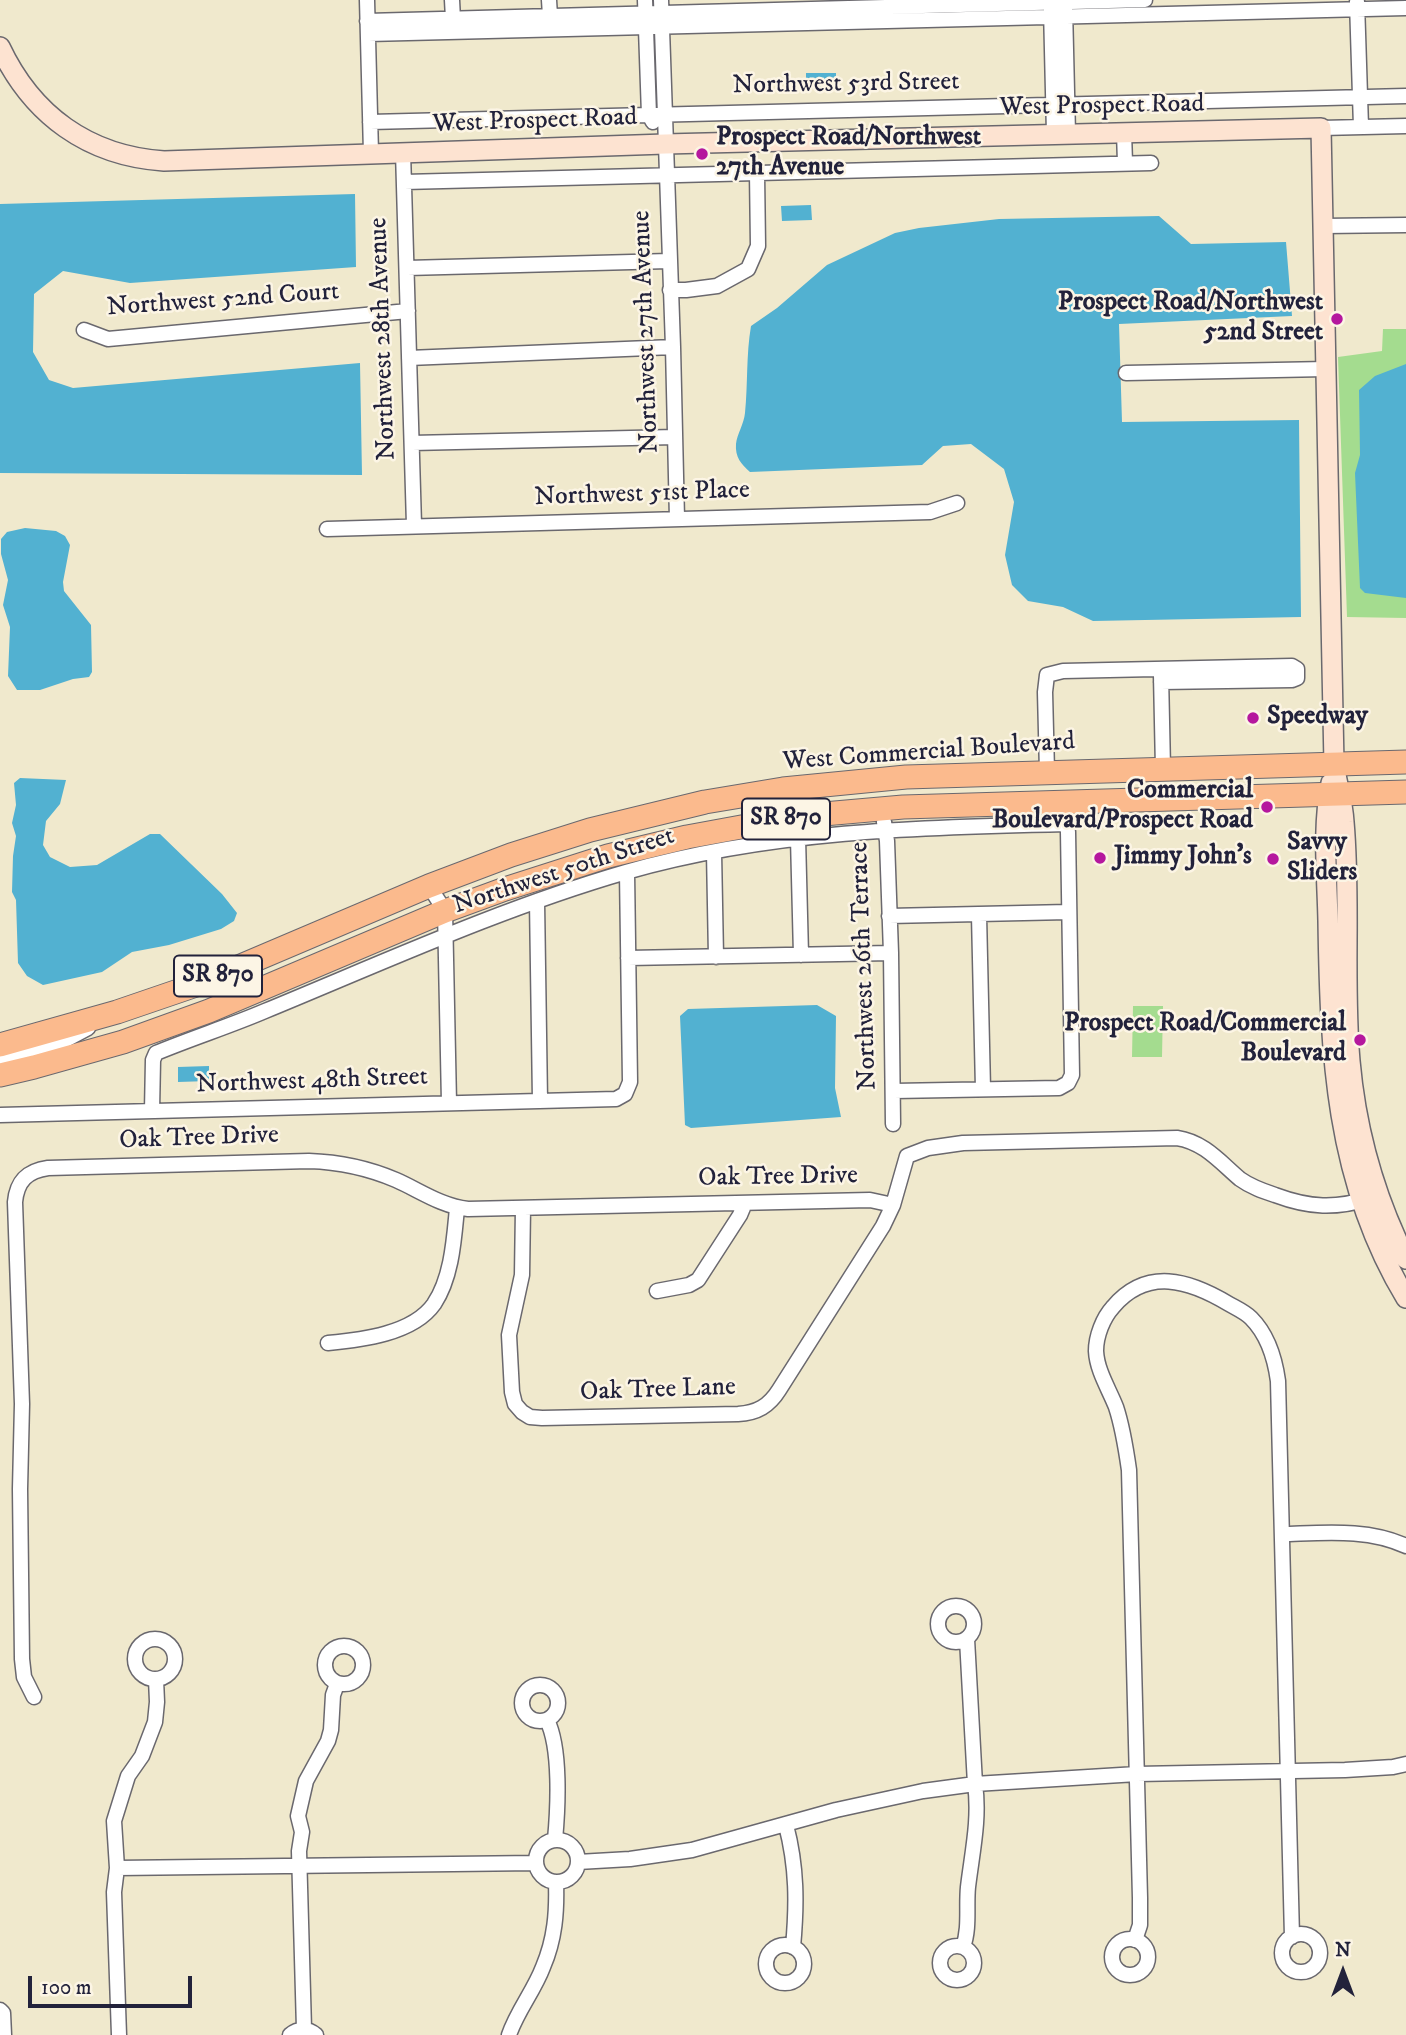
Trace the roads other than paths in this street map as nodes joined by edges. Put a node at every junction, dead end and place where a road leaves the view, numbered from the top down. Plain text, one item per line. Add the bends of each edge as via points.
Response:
1 (367, 0) edge
2 (452, 0) edge
3 (549, 0) edge
4 (1146, 0) edge
5 (953, 3) edge
6 (758, 5) edge
7 (1357, 5) edge
8 (1058, 6) edge
9 (1406, 8) edge
10 (856, 10) edge
11 (661, 13) edge
12 (646, 14) edge
13 (550, 16) junction
14 (453, 19) junction
15 (368, 27) junction
16 (0, 47) edge
17 (1406, 96) edge
18 (1360, 97) junction
19 (1060, 104) junction
20 (664, 114) junction
21 (649, 115) junction
22 (370, 122) junction
23 (1406, 125) edge
24 (1360, 127) junction
25 (1321, 128) junction
26 (1125, 132) junction
27 (1061, 134) junction
28 (665, 145) junction
29 (403, 152) junction
30 (371, 153) junction
31 (1125, 163) junction
32 (1151, 163) dead end
33 (757, 173) junction
34 (667, 176) junction
35 (404, 182) junction
36 (1406, 225) edge
37 (1323, 226) junction
38 (669, 261) junction
39 (407, 268) junction
40 (670, 290) junction
41 (408, 311) junction
42 (84, 330) dead end
43 (673, 347) junction
44 (409, 358) junction
45 (1326, 369) junction
46 (1126, 373) dead end
47 (675, 437) junction
48 (412, 443) junction
49 (957, 503) dead end
50 (677, 519) junction
51 (414, 525) junction
52 (327, 529) dead end
53 (1161, 676) junction
54 (1406, 762) edge
55 (1334, 764) junction
56 (1163, 769) junction
57 (1047, 772) junction
58 (1406, 792) edge
59 (1334, 794) junction
60 (1056, 802) junction
61 (877, 808) junction
62 (1066, 824) junction
63 (887, 830) junction
64 (798, 838) junction
65 (714, 852) junction
66 (627, 872) junction
67 (429, 886) junction
68 (537, 901) junction
69 (445, 911) junction
70 (1068, 912) junction
71 (979, 915) junction
72 (890, 916) junction
73 (446, 935) junction
74 (891, 953) junction
75 (801, 955) junction
76 (716, 957) junction
77 (628, 958) junction
78 (117, 1013) junction
79 (0, 1045) edge
80 (0, 1059) edge
81 (0, 1075) edge
82 (983, 1089) junction
83 (894, 1091) junction
84 (540, 1101) junction
85 (449, 1103) junction
86 (152, 1111) junction
87 (0, 1115) edge
88 (893, 1124) dead end
89 (1371, 1198) junction
90 (745, 1203) junction
91 (892, 1205) junction
92 (457, 1208) junction
93 (523, 1208) junction
94 (1406, 1259) edge
95 (657, 1291) dead end
96 (1406, 1298) edge
97 (328, 1342) dead end
98 (1282, 1534) junction
99 (1406, 1546) edge
100 (967, 1639) dead end
101 (156, 1679) dead end
102 (337, 1684) dead end
103 (34, 1697) dead end
104 (547, 1720) dead end
105 (1406, 1764) edge
106 (1288, 1771) junction
107 (1137, 1774) junction
108 (975, 1784) junction
109 (786, 1825) junction
110 (555, 1840) junction
111 (578, 1862) junction
112 (536, 1863) junction
113 (300, 1865) junction
114 (117, 1868) junction
115 (556, 1882) junction
116 (1292, 1937) dead end
117 (1135, 1940) dead end
118 (793, 1947) dead end
119 (963, 1947) dead end
120 (0, 2010) edge
121 (310, 2032) edge
122 (4, 2035) edge
123 (118, 2035) edge
124 (290, 2035) edge
125 (509, 2035) edge

1 - 15 street
2 - 14 street
3 - 13 street
4 - 8 street
5 - 8 street
5 - 10 street
6 - 10 street
6 - 11 street
7 - 8 street
7 - 9 street
7 - 18 street
8 - 10 street
8 - 19 street
10 - 11 street
11 - 12 street
11 - 20 street, Northwest 27th Avenue
12 - 13 street
12 - 15 street
12 - 21 street, Northwest 27th Avenue
13 - 14 street
14 - 15 street
15 - 22 street
16 - 30 main road, West Prospect Road via 40,107 77,136 121,154 183,161
17 - 18 street, Northwest 53rd Street
18 - 19 street, Northwest 53rd Street
18 - 24 street
19 - 20 street, Northwest 53rd Street
19 - 27 street
20 - 21 street, Northwest 53rd Street
20 - 28 street, Northwest 27th Avenue
21 - 22 street, Northwest 53rd Street
21 - 28 street, Northwest 27th Avenue
22 - 30 street
23 - 24 street
24 - 25 street
25 - 26 main road, West Prospect Road
25 - 37 main road
26 - 27 main road, West Prospect Road
26 - 31 street
27 - 28 main road, West Prospect Road
28 - 29 main road, West Prospect Road
28 - 34 street, Northwest 27th Avenue
29 - 30 main road, West Prospect Road
29 - 35 street, Northwest 28th Avenue
31 - 32 street
31 - 33 street
33 - 34 street
33 - 40 street via 758,246 748,269 717,286
34 - 35 street
34 - 38 street, Northwest 27th Avenue
35 - 39 street, Northwest 28th Avenue
36 - 37 street
37 - 45 main road
38 - 39 street
38 - 40 street, Northwest 27th Avenue
39 - 41 street, Northwest 28th Avenue
40 - 43 street, Northwest 27th Avenue
41 - 42 street, Northwest 52nd Court via 108,339
41 - 44 street, Northwest 28th Avenue
43 - 44 street
43 - 47 street, Northwest 27th Avenue
44 - 48 street, Northwest 28th Avenue
45 - 46 street
45 - 55 main road
47 - 48 street
47 - 50 street, Northwest 27th Avenue
48 - 51 street, Northwest 28th Avenue
49 - 50 street, Northwest 51st Place via 930,512
50 - 51 street, Northwest 51st Place
51 - 52 street, Northwest 51st Place
53 - 53 street via 1292,680 1298,674 1292,666
53 - 56 street
53 - 57 street via 1063,671 1047,675
54 - 55 highway, West Commercial Boulevard / SR 870
55 - 56 highway, West Commercial Boulevard / SR 870
55 - 59 main road
56 - 57 highway, West Commercial Boulevard / SR 870
57 - 61 highway via 1024,787 932,792
57 - 67 highway, West Commercial Boulevard / SR 870 via 876,779 719,799 590,830
58 - 59 highway, West Commercial Boulevard / SR 870
59 - 60 highway, West Commercial Boulevard / SR 870
59 - 89 main road via 1326,815 1331,1042 1342,1128
60 - 61 highway, West Commercial Boulevard / SR 870
60 - 62 street
61 - 63 street, Northwest 26th Terrace
61 - 69 highway, West Commercial Boulevard / SR 870 via 660,842
62 - 63 street, Northwest 50th Street
62 - 70 street
63 - 64 street, Northwest 50th Street
63 - 72 street, Northwest 26th Terrace
64 - 65 street, Northwest 50th Street
64 - 75 street
65 - 66 street, Northwest 50th Street
65 - 76 street
66 - 68 street, Northwest 50th Street
66 - 77 street
67 - 69 street
67 - 78 highway, West Commercial Boulevard / SR 870 via 196,985
68 - 73 street, Northwest 50th Street
68 - 84 street
69 - 73 street
69 - 81 highway, West Commercial Boulevard / SR 870 via 209,1011 123,1042
70 - 71 street
70 - 82 street via 1072,1075 1059,1088
71 - 72 street
71 - 82 street
72 - 74 street, Northwest 26th Terrace
73 - 85 street
73 - 86 street, Northwest 50th Street via 156,1052
74 - 75 street
74 - 83 street, Northwest 26th Terrace
75 - 76 street
76 - 77 street
77 - 84 street, Northwest 48th Street via 630,1082 625,1094 616,1099
78 - 79 highway, West Commercial Boulevard / SR 870
78 - 80 street, West Commercial Boulevard via 54,1046
82 - 83 street
83 - 88 street, Northwest 26th Terrace
84 - 85 street, Northwest 48th Street
85 - 86 street, Northwest 48th Street
86 - 87 street, Northwest 48th Street
89 - 91 street via 1320,1206 1291,1201 1253,1186 1202,1146 1177,1138 963,1143 928,1148 907,1156
89 - 94 main road
89 - 96 main road via 1385,1258
90 - 91 street, Oak Tree Drive via 870,1200
90 - 93 street, Oak Tree Drive
90 - 95 street via 698,1280
91 - 93 street, Oak Tree Lane via 883,1226 766,1406 738,1414 542,1418 522,1412 512,1392 509,1335 523,1264
92 - 93 street, Oak Tree Drive
92 - 97 street via 448,1266 432,1306 393,1331
92 - 103 street, Oak Tree Drive via 381,1174 322,1161 48,1168 25,1177 15,1202 22,1404 22,1660
98 - 99 street via 1357,1533
98 - 106 street
98 - 107 street via 1278,1381 1264,1335 1251,1317 1208,1291 1173,1281 1148,1283 1124,1294 1106,1315 1096,1351 1116,1409 1129,1470
100 - 108 street
101 - 114 street via 155,1722 142,1756 128,1776 114,1821
102 - 113 street via 328,1741 306,1781 298,1816
104 - 110 street via 555,1747
105 - 106 street
106 - 107 street
106 - 116 street
107 - 108 street
107 - 117 street via 1140,1925
108 - 109 street via 923,1791
108 - 119 street via 976,1824
109 - 111 street via 692,1850
109 - 118 street via 795,1872
110 - 111 street via 569,1843
110 - 112 street via 543,1845
111 - 115 street via 572,1875
112 - 113 street
112 - 115 street via 541,1875
113 - 114 street
113 - 121 street
114 - 123 street
115 - 125 street via 554,1934 543,1969
120 - 122 street
121 - 124 street via 298,2030

